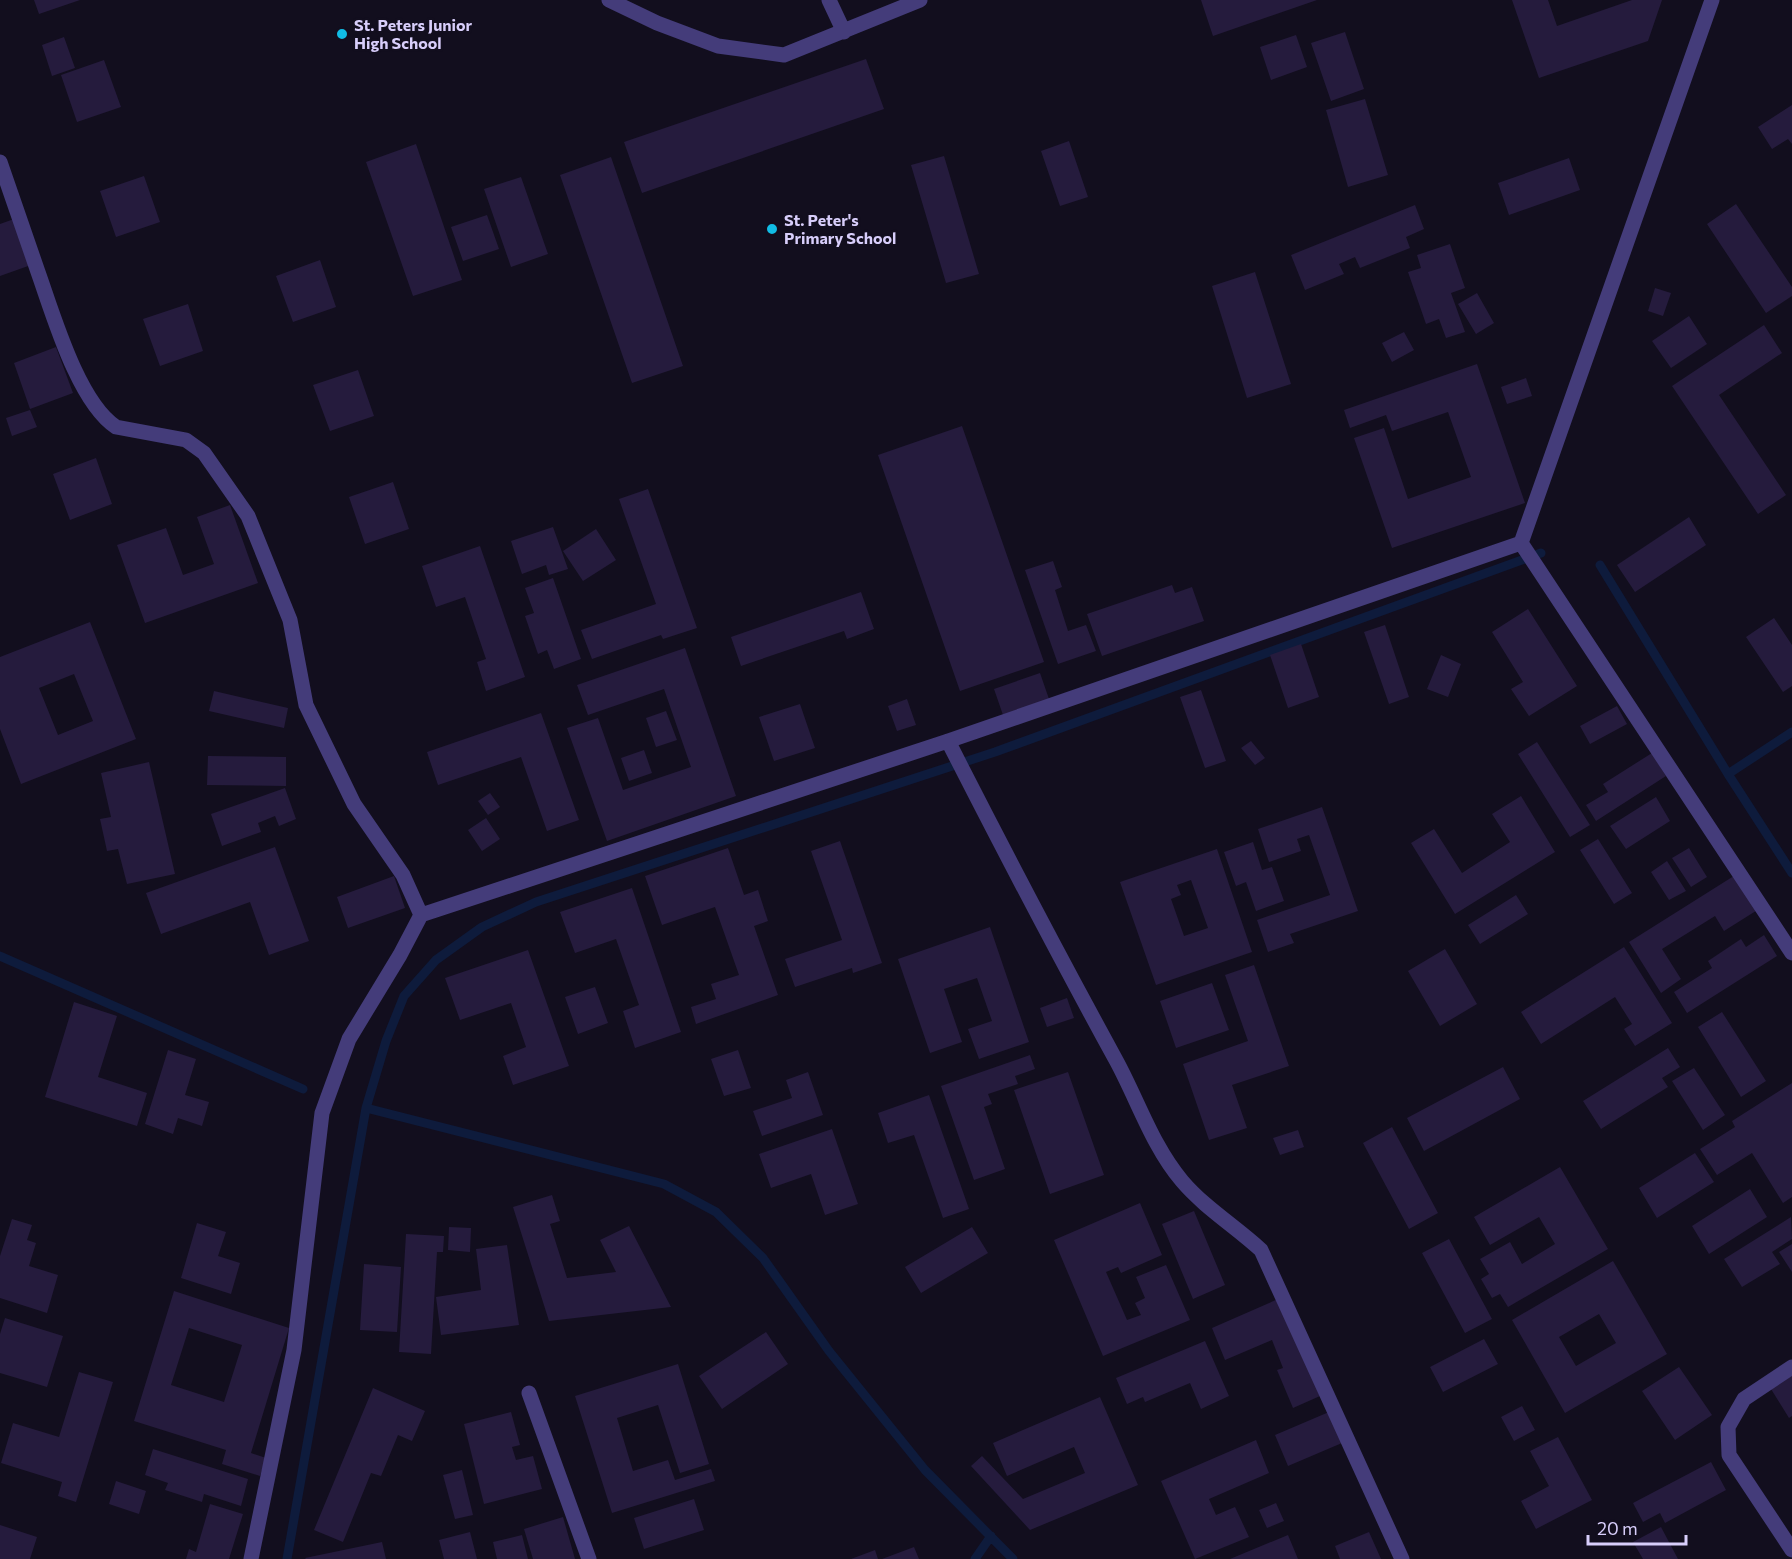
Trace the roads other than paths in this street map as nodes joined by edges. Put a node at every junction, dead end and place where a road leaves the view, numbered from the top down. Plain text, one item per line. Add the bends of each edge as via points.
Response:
1 (609, 0) edge
2 (829, 0) edge
3 (920, 0) edge
4 (1712, 0) edge
5 (844, 32) junction
6 (0, 162) edge
7 (1521, 543) junction
8 (948, 741) junction
9 (421, 915) junction
10 (1792, 953) edge
11 (1792, 1367) edge
12 (529, 1393) dead end
13 (1792, 1550) edge
14 (251, 1559) edge
15 (589, 1559) edge
16 (1402, 1559) edge

1 - 5 street via 718,46 784,55
2 - 5 street
3 - 5 street
4 - 7 street
6 - 9 street via 65,350 93,405 116,426 186,440 204,453 248,516 290,620 306,705 354,804 403,875
7 - 8 street
7 - 10 street
8 - 9 street
8 - 16 street via 1163,1154 1182,1182 1260,1250
9 - 14 street via 349,1039 322,1113 294,1350
11 - 13 street via 1744,1399 1728,1427 1729,1455
12 - 15 street

